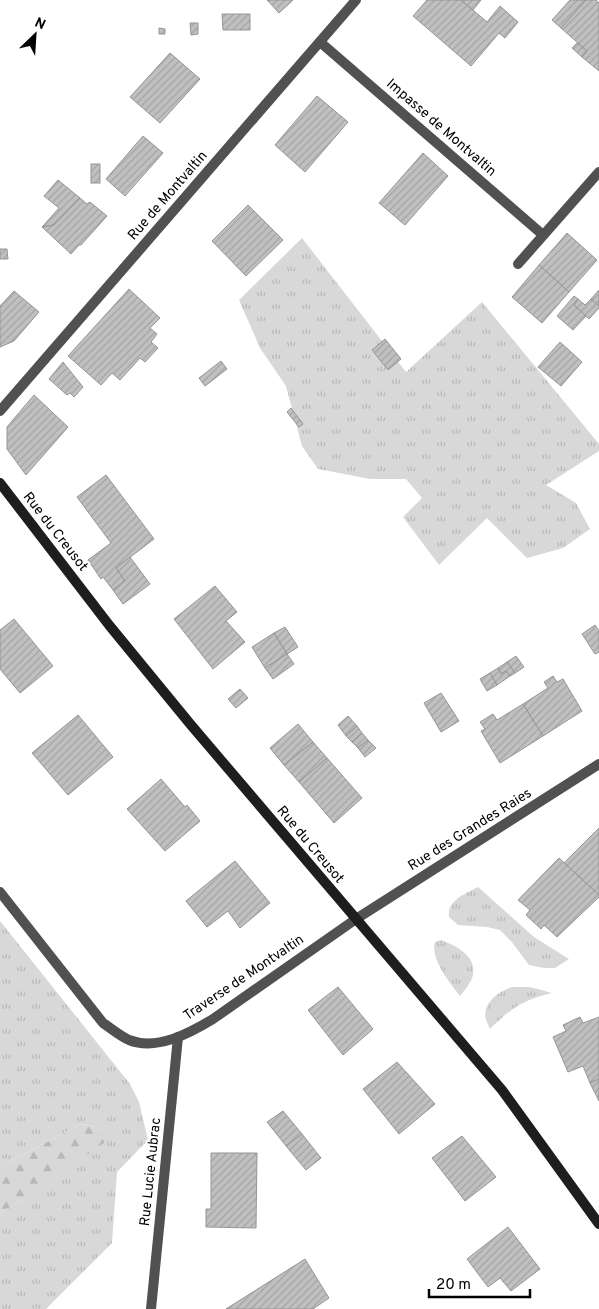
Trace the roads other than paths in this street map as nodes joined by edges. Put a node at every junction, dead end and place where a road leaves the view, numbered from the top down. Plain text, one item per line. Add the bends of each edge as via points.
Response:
1 (356, 0) edge
2 (320, 42) junction
3 (599, 172) edge
4 (544, 235) junction
5 (518, 264) dead end
6 (0, 411) edge
7 (0, 484) edge
8 (599, 764) edge
9 (0, 892) edge
10 (356, 919) junction
11 (178, 1037) junction
12 (599, 1224) edge
13 (151, 1309) edge

1 - 2 street, Rue de Montvaltin
2 - 4 street, Impasse de Montvaltin
2 - 6 street, Rue de Montvaltin
3 - 4 street
4 - 5 street
7 - 10 street, Rue du Creusot via 109,625
8 - 10 street, Rue des Grandes Raies
9 - 11 street, Traverse de Montvaltin via 103,1023 131,1040 148,1043
10 - 11 street, Traverse de Montvaltin via 213,1019
10 - 12 street, Rue du Creusot via 502,1090
11 - 13 street, Rue Lucie Aubrac

